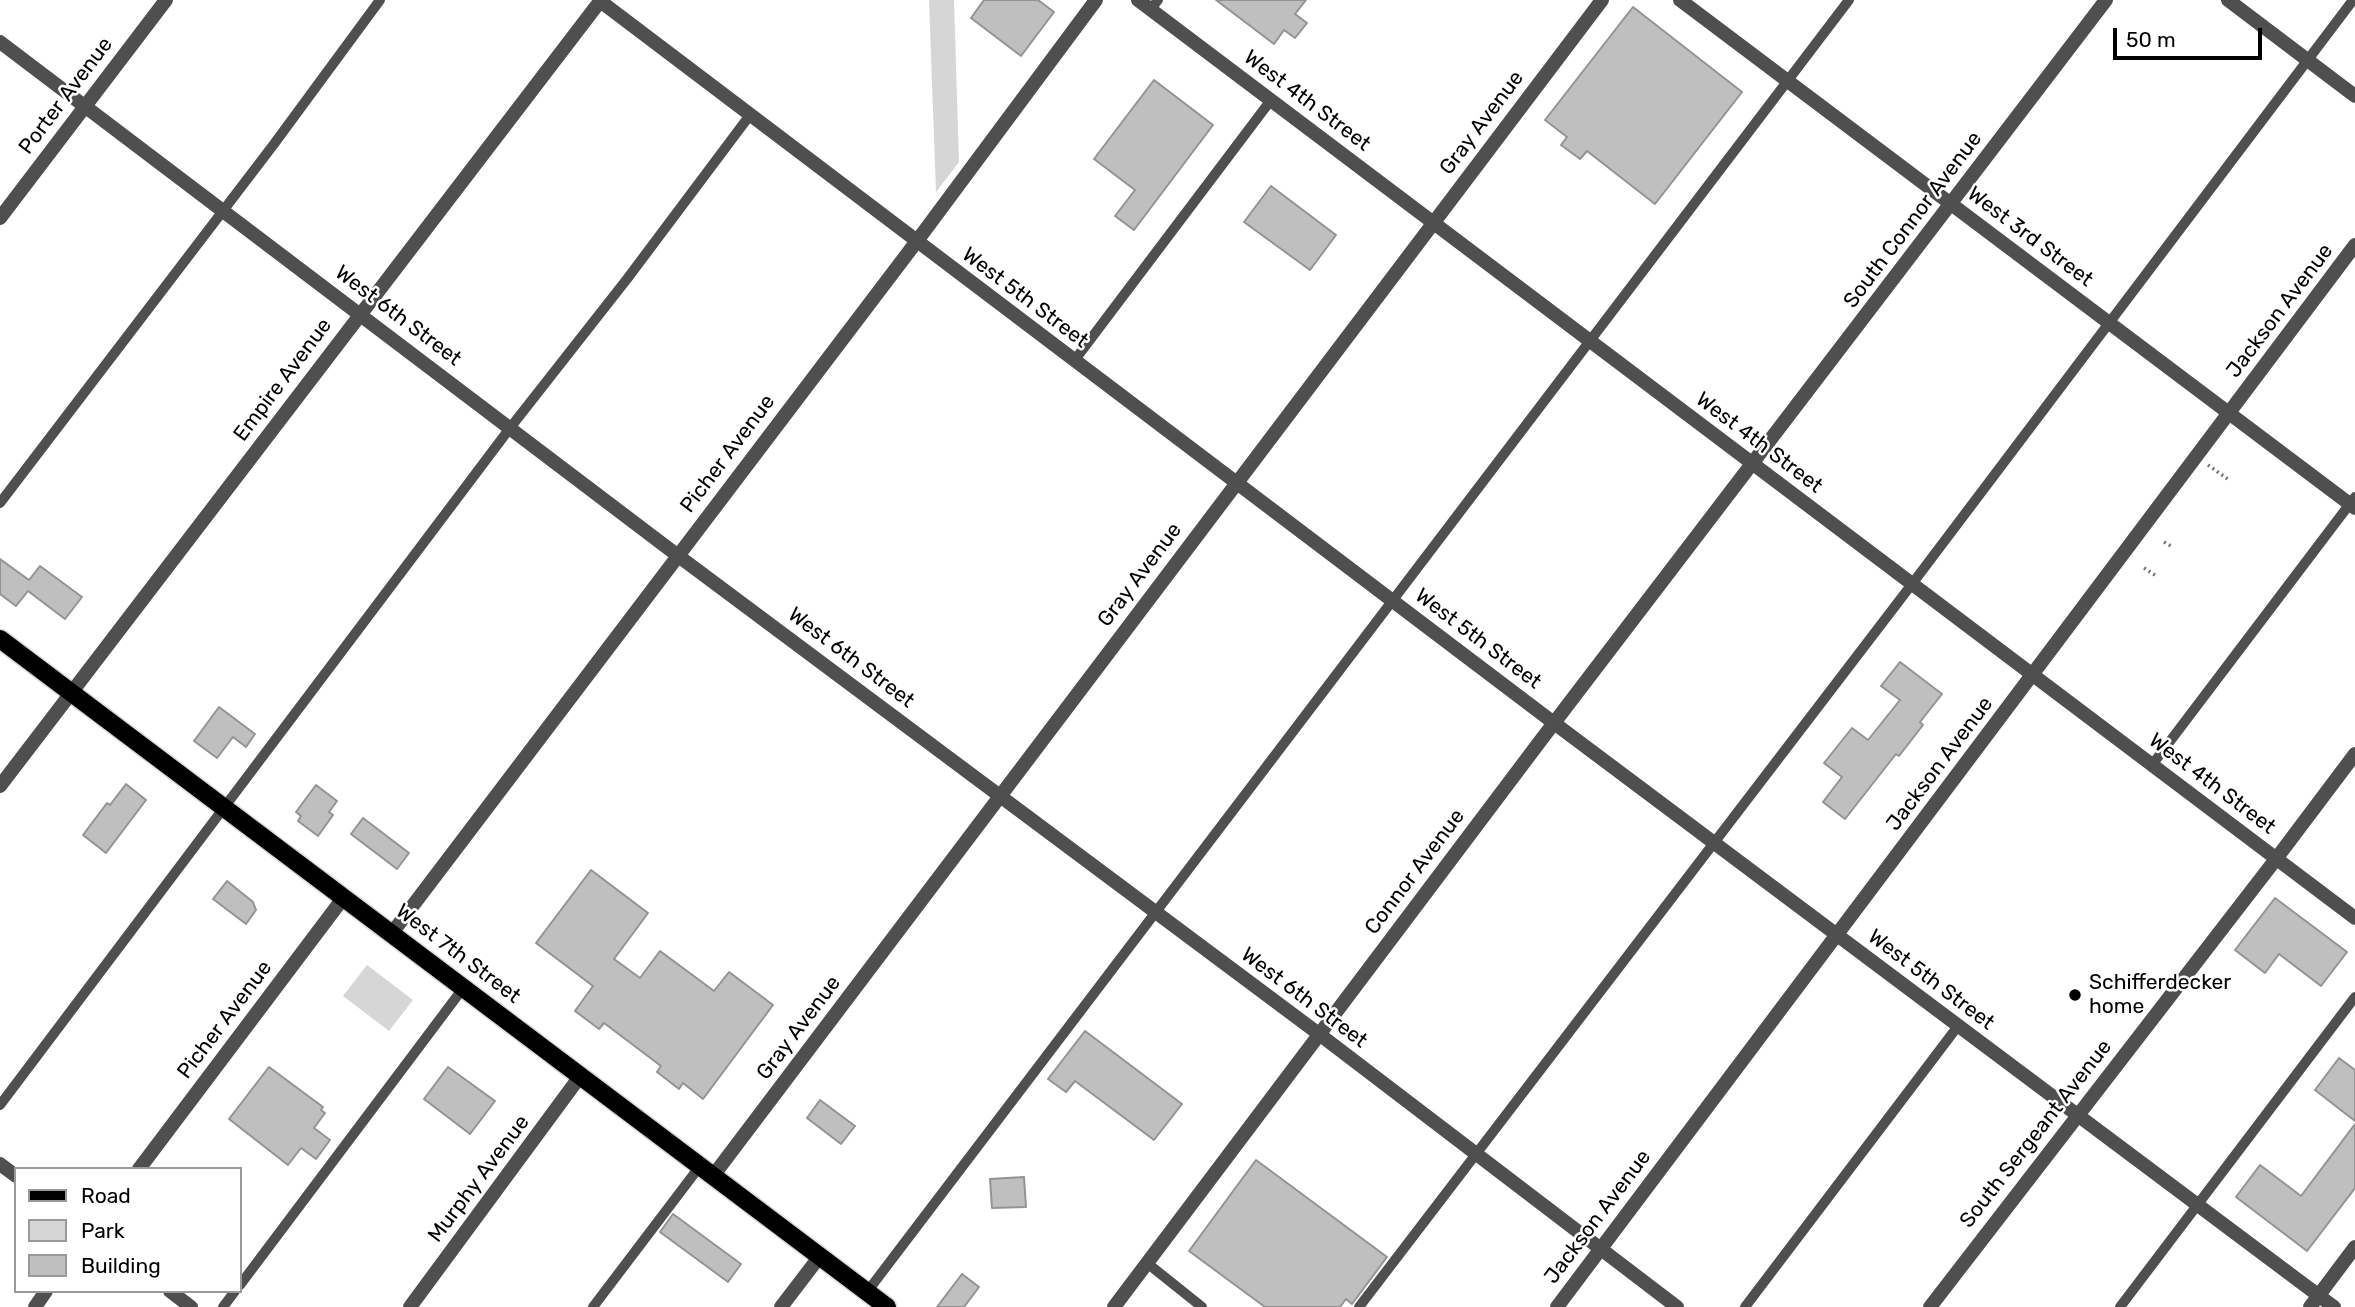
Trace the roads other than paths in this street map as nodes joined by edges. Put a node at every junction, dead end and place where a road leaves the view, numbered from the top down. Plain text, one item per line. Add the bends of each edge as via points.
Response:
1 (166, 0) edge
2 (380, 0) edge
3 (1096, 0) edge
4 (1138, 0) edge
5 (1602, 0) edge
6 (1681, 0) edge
7 (1849, 0) edge
8 (2106, 0) edge
9 (2228, 0) edge
10 (2353, 0) edge
11 (600, 1) edge
12 (1154, 5) edge
13 (0, 42) edge
14 (2307, 60) junction
15 (1788, 81) junction
16 (2355, 96) edge
17 (1271, 100) junction
18 (84, 106) junction
19 (750, 115) junction
20 (1952, 204) junction
21 (223, 211) junction
22 (0, 218) edge
23 (1433, 223) junction
24 (917, 241) junction
25 (2355, 245) edge
26 (360, 313) junction
27 (2109, 323) junction
28 (1590, 341) junction
29 (1074, 361) junction
30 (2230, 413) junction
31 (510, 428) junction
32 (1752, 464) junction
33 (1237, 482) junction
34 (0, 503) edge
35 (2353, 503) edge
36 (677, 555) junction
37 (1912, 584) junction
38 (1392, 601) junction
39 (0, 639) edge
40 (2033, 676) junction
41 (71, 692) junction
42 (1554, 723) junction
43 (2355, 754) edge
44 (2152, 765) junction
45 (0, 786) edge
46 (999, 795) junction
47 (225, 808) junction
48 (1714, 843) junction
49 (2276, 859) junction
50 (344, 897) junction
51 (1155, 913) junction
52 (2355, 918) edge
53 (392, 933) junction
54 (1836, 935) junction
55 (464, 987) junction
56 (2355, 997) edge
57 (1958, 1026) junction
58 (1320, 1034) junction
59 (581, 1075) junction
60 (0, 1105) edge
61 (2077, 1115) junction
62 (1475, 1155) junction
63 (141, 1167) edge
64 (707, 1171) junction
65 (2197, 1205) junction
66 (2355, 1247) edge
67 (1601, 1249) junction
68 (820, 1256) junction
69 (1147, 1263) junction
70 (242, 1282) edge
71 (867, 1292) junction
72 (173, 1293) edge
73 (2314, 1301) edge
74 (1195, 1305) edge
75 (191, 1307) edge
76 (410, 1307) edge
77 (593, 1307) edge
78 (781, 1307) edge
79 (887, 1307) edge
80 (1114, 1307) edge
81 (1359, 1307) edge
82 (1557, 1307) edge
83 (1677, 1307) edge
84 (1745, 1307) edge
85 (1930, 1307) edge
86 (2120, 1307) edge
87 (2333, 1307) edge

1 - 18 street, Porter Avenue
2 - 21 lane
3 - 24 street, Picher Avenue
4 - 12 street, West 4th Street
5 - 23 street, Gray Avenue
6 - 15 street, West 3rd Street
7 - 15 lane
8 - 20 street, South Connor Avenue
9 - 14 street
10 - 14 lane
11 - 19 street, West 5th Street
11 - 26 street, Empire Avenue
12 - 17 street, West 4th Street
13 - 18 street, West 6th Street
14 - 16 street
14 - 27 lane
15 - 20 street, West 3rd Street
15 - 28 lane
17 - 23 street, West 4th Street
17 - 29 lane
18 - 21 street, West 6th Street
18 - 22 street, Porter Avenue
19 - 24 street, West 5th Street
19 - 31 lane
20 - 27 street, West 3rd Street
20 - 32 street, South Connor Avenue
21 - 26 street, West 6th Street
21 - 34 lane
23 - 28 street, West 4th Street
23 - 33 street, Gray Avenue
24 - 29 street, West 5th Street
24 - 36 street, Picher Avenue
25 - 30 street, Jackson Avenue
26 - 31 street, West 6th Street
26 - 41 street, Empire Avenue
27 - 30 street, West 3rd Street
27 - 37 lane
28 - 32 street, West 4th Street
28 - 38 lane
29 - 33 street, West 5th Street
30 - 35 street, West 3rd Street
30 - 40 street, Jackson Avenue
31 - 36 street, West 6th Street
31 - 47 lane
32 - 37 street, West 4th Street
32 - 42 street, Connor Avenue
33 - 38 street, West 5th Street
33 - 46 street, Gray Avenue
35 - 44 lane
36 - 46 street, West 6th Street
36 - 53 street, Picher Avenue
37 - 40 street, West 4th Street
37 - 48 lane
38 - 42 street, West 5th Street
38 - 51 lane
39 - 41 main road, West 7th Street
40 - 44 street, West 4th Street
40 - 54 street, Jackson Avenue
41 - 45 street, Empire Avenue
41 - 47 main road, West 7th Street
42 - 48 street, West 5th Street
42 - 58 street, Connor Avenue
43 - 49 street, South Sergeant Avenue
44 - 49 street, West 4th Street
46 - 51 street, West 6th Street
46 - 64 street, Gray Avenue
47 - 50 main road, West 7th Street
47 - 60 lane
48 - 54 street, West 5th Street
48 - 62 lane
49 - 52 street, West 4th Street
49 - 61 street, South Sergeant Avenue
50 - 53 main road, West 7th Street
50 - 63 street, Picher Avenue
51 - 58 street, West 6th Street
51 - 71 lane
53 - 55 main road, West 7th Street
54 - 57 street, West 5th Street
54 - 67 street, Jackson Avenue
55 - 59 main road, West 7th Street
55 - 70 lane
56 - 65 lane
57 - 61 street, West 5th Street
57 - 84 lane
58 - 62 street, West 6th Street
58 - 69 street, Connor Avenue
59 - 64 main road, West 7th Street
59 - 76 street, Murphy Avenue
61 - 65 street, West 5th Street
61 - 85 street, South Sergeant Avenue
62 - 67 street, West 6th Street
62 - 81 lane
64 - 68 main road, West 7th Street
64 - 77 lane
65 - 73 street, West 5th Street
65 - 86 lane
66 - 73 street
67 - 82 street, Jackson Avenue
67 - 83 street, West 6th Street
68 - 71 main road, West 7th Street
68 - 78 street
69 - 74 lane
69 - 80 street, Connor Avenue
71 - 79 main road, West 7th Street
72 - 75 street
73 - 87 street, West 5th Street

